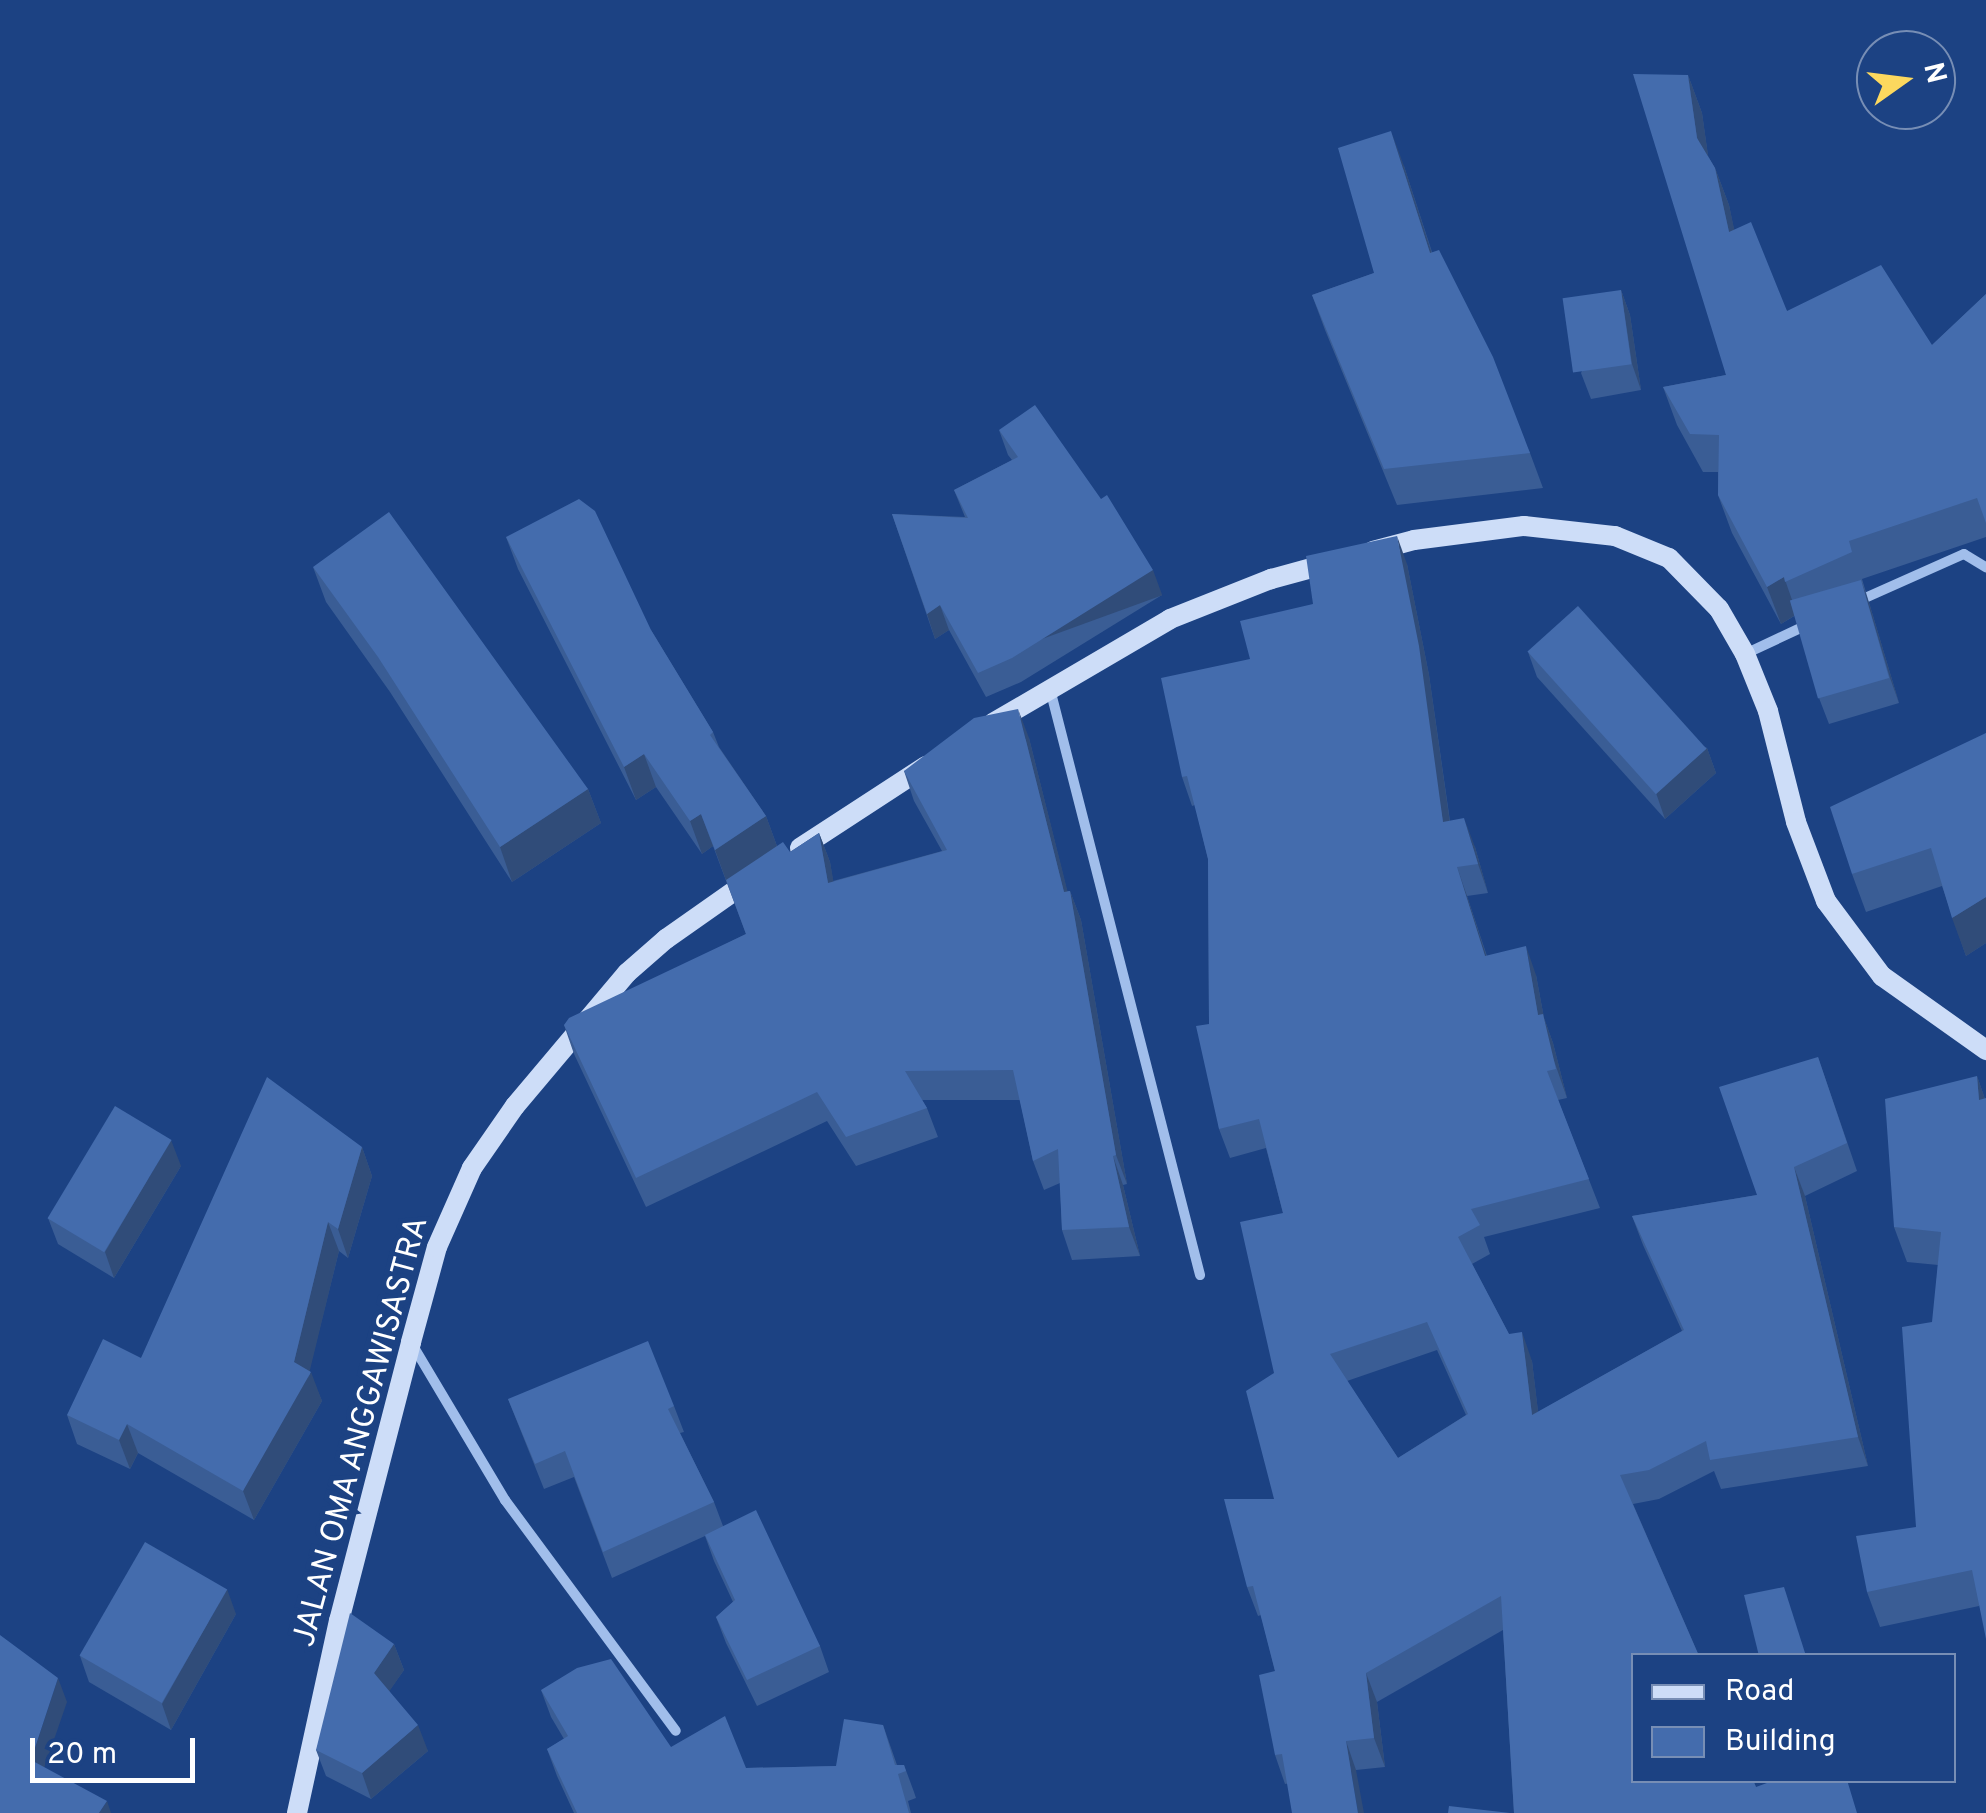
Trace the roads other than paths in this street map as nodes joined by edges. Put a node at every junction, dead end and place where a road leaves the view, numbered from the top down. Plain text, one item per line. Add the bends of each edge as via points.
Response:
1 (1986, 567) edge
2 (1839, 610) edge
3 (1823, 618) edge
4 (1745, 654) junction
5 (1050, 688) junction
6 (972, 737) edge
7 (940, 758) edge
8 (1986, 1050) edge
9 (1200, 1275) dead end
10 (411, 1342) junction
11 (676, 1731) dead end
12 (297, 1813) edge

1 - 2 street via 1964,554
3 - 4 street
4 - 5 main road via 1719,608 1669,558 1615,536 1524,526 1414,540 1271,579 1170,619
4 - 8 main road via 1826,901 1882,976
5 - 6 main road
5 - 9 street
7 - 10 main road, JALAN OMA ANGGAWISASTRA via 769,868 627,973 472,1168 437,1247
10 - 11 street via 505,1500
10 - 12 main road, JALAN OMA ANGGAWISASTRA via 338,1621

